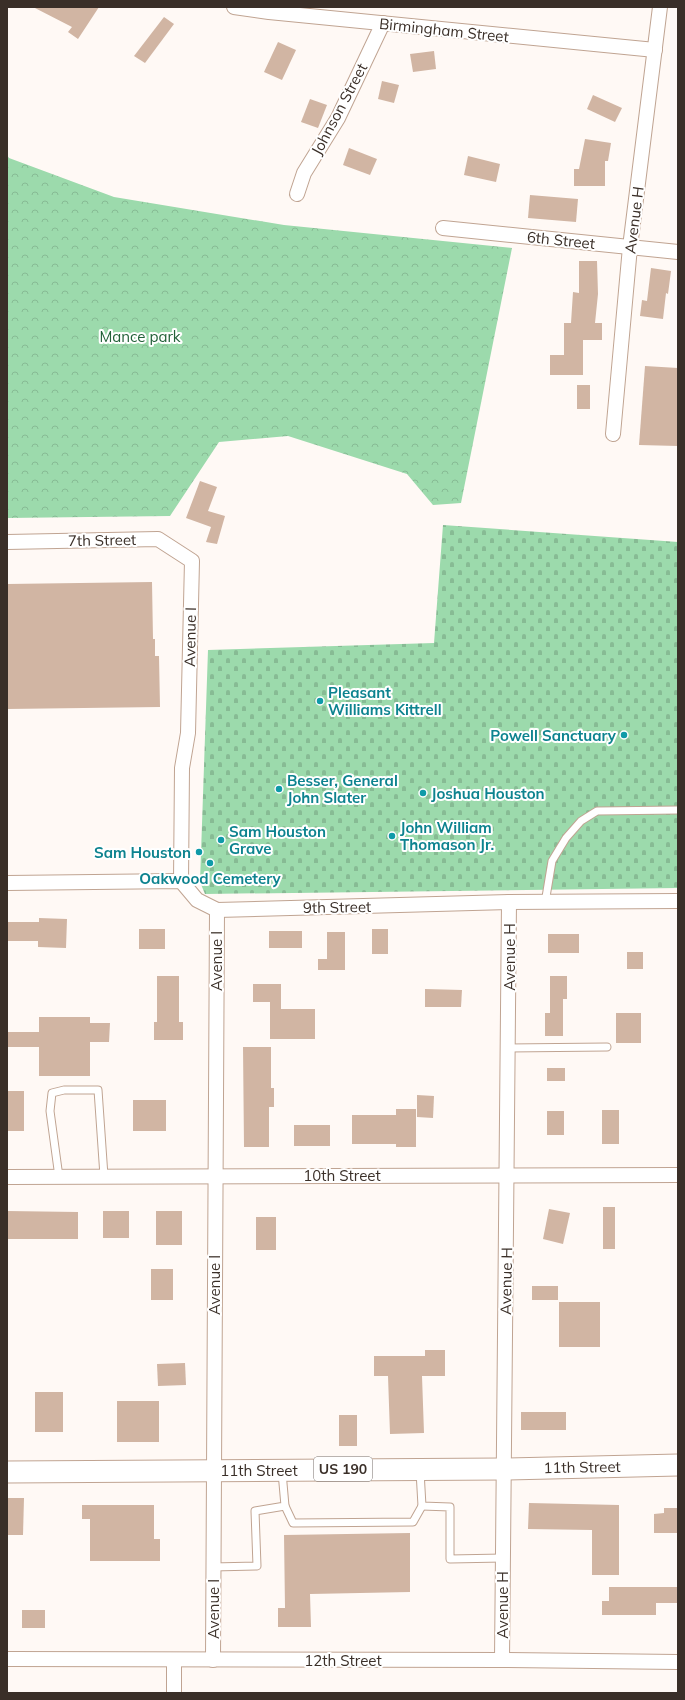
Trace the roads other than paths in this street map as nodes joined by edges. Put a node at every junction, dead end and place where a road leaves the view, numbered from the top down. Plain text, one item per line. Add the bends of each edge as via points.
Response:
1 (236, 7) edge
2 (660, 7) edge
3 (383, 24) junction
4 (655, 50) junction
5 (296, 194) dead end
6 (443, 228) dead end
7 (630, 247) junction
8 (678, 252) edge
9 (613, 434) dead end
10 (7, 542) edge
11 (192, 560) joint
12 (678, 810) edge
13 (181, 880) junction
14 (7, 883) edge
15 (678, 901) edge
16 (509, 902) junction
17 (544, 903) junction
18 (216, 910) junction
19 (607, 1047) dead end
20 (508, 1048) junction
21 (507, 1175) junction
22 (678, 1175) edge
23 (104, 1176) junction
24 (215, 1176) junction
25 (7, 1177) edge
26 (59, 1177) junction
27 (678, 1465) edge
28 (420, 1469) junction
29 (503, 1469) junction
30 (214, 1470) junction
31 (282, 1470) junction
32 (7, 1472) edge
33 (285, 1506) junction
34 (422, 1506) junction
35 (503, 1558) junction
36 (213, 1567) junction
37 (7, 1659) edge
38 (174, 1660) junction
39 (213, 1660) junction
40 (502, 1660) junction
41 (678, 1662) edge
42 (174, 1693) edge

1 - 3 street, Birmingham Street
2 - 4 street, Avenue H
3 - 4 street, Birmingham Street
3 - 5 street, Johnson Street via 338,118 304,173
4 - 7 street, Avenue H
6 - 7 street, 6th Street
7 - 8 street, 6th Street
7 - 9 street, Avenue H
10 - 11 street, 7th Street via 158,539
11 - 13 street, Avenue I via 188,733 182,768
12 - 17 lane via 597,811 581,821 566,838 552,861
13 - 14 street
13 - 18 street, 9th Street via 197,900
15 - 17 street, 9th Street
16 - 17 street, 9th Street
16 - 18 street, 9th Street
16 - 20 street, Avenue H
18 - 24 street, Avenue I
19 - 20 lane
20 - 21 street, Avenue H
21 - 22 street, 10th Street
21 - 24 street, 10th Street
21 - 29 street, Avenue H
23 - 24 street, 10th Street
23 - 26 street, 10th Street
23 - 26 lane via 98,1090 64,1090 52,1093 50,1111
24 - 30 street, Avenue I
25 - 26 street, 10th Street
27 - 29 main road, 11th Street / US 190
28 - 29 main road, 11th Street / US 190
28 - 31 main road, 11th Street / US 190
28 - 34 lane
29 - 35 street, Avenue H
30 - 31 main road, 11th Street / US 190
30 - 32 main road, 11th Street / US 190
30 - 36 street, Avenue I
31 - 33 lane
33 - 34 lane via 293,1523 413,1522
33 - 36 lane via 255,1511 257,1566
34 - 35 lane via 450,1508 450,1559
35 - 40 street, Avenue H
36 - 39 street, Avenue I
37 - 38 street, 12th Street
38 - 39 street, 12th Street
38 - 42 street
39 - 40 street, 12th Street
40 - 41 street, 12th Street

